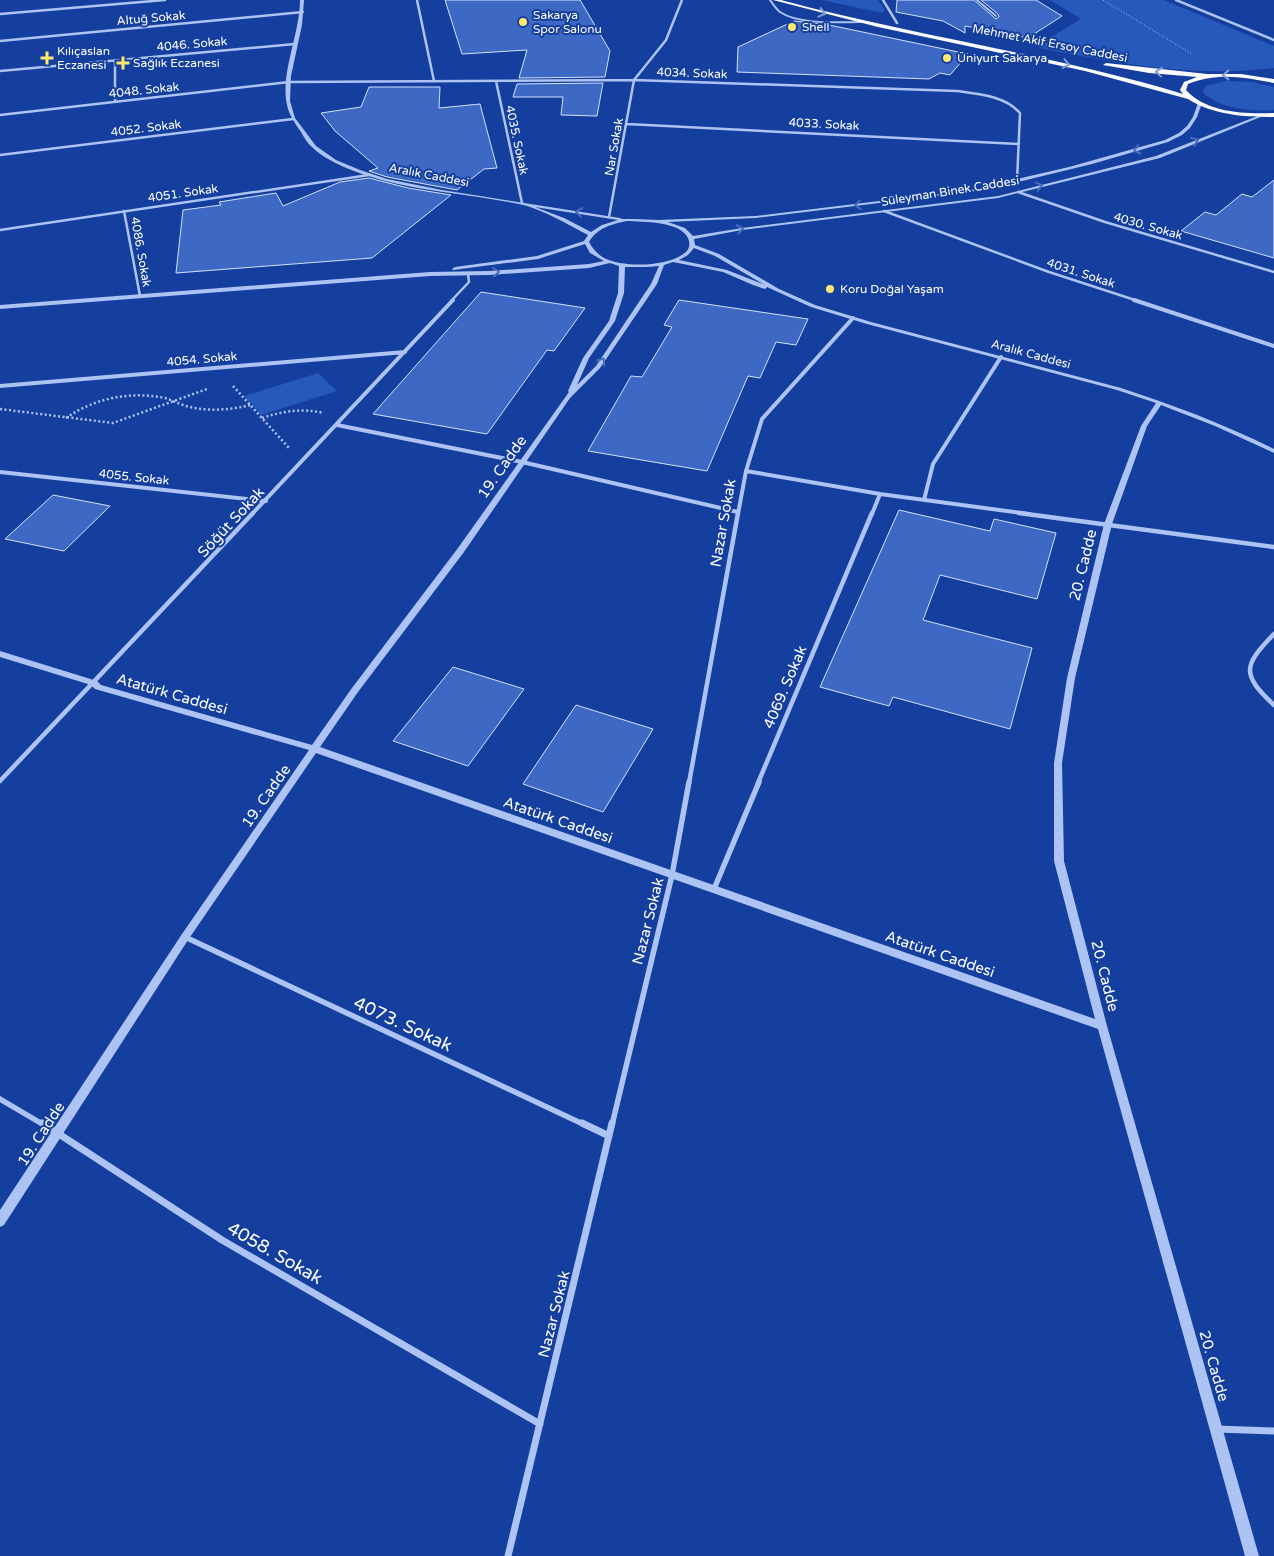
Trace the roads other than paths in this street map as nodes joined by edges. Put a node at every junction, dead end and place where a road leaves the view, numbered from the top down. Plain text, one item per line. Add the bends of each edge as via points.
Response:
1 (165, 0) edge
2 (302, 0) edge
3 (417, 0) edge
4 (682, 0) edge
5 (770, 0) edge
6 (774, 0) edge
7 (883, 0) edge
8 (977, 0) edge
9 (1176, 0) edge
10 (303, 12) junction
11 (849, 12) dead end
12 (0, 14) edge
13 (867, 16) dead end
14 (996, 16) dead end
15 (887, 20) dead end
16 (861, 22) junction
17 (897, 23) junction
18 (906, 24) dead end
19 (0, 40) edge
20 (1274, 40) edge
21 (295, 44) junction
22 (115, 60) junction
23 (1100, 64) dead end
24 (0, 71) edge
25 (1266, 72) dead end
26 (1207, 76) junction
27 (1244, 76) junction
28 (634, 80) junction
29 (434, 81) junction
30 (496, 81) junction
31 (1274, 81) edge
32 (289, 82) junction
33 (1188, 97) junction
34 (115, 102) junction
35 (1200, 103) junction
36 (0, 116) edge
37 (1261, 116) junction
38 (1273, 116) edge
39 (293, 119) junction
40 (627, 124) junction
41 (1019, 144) junction
42 (0, 155) edge
43 (369, 175) junction
44 (1017, 181) junction
45 (1018, 192) junction
46 (522, 203) junction
47 (124, 211) junction
48 (884, 211) junction
49 (609, 217) junction
50 (627, 220) junction
51 (661, 222) junction
52 (0, 230) edge
53 (590, 234) junction
54 (692, 238) junction
55 (586, 242) junction
56 (693, 246) junction
57 (674, 260) junction
58 (610, 262) junction
59 (622, 264) junction
60 (662, 264) junction
61 (1274, 272) edge
62 (430, 274) junction
63 (468, 274) junction
64 (777, 290) junction
65 (140, 296) junction
66 (0, 307) edge
67 (853, 318) junction
68 (1274, 346) edge
69 (405, 352) junction
70 (1001, 358) junction
71 (0, 386) edge
72 (568, 397) junction
73 (1160, 402) junction
74 (337, 425) junction
75 (1274, 451) edge
76 (522, 462) junction
77 (0, 472) edge
78 (746, 472) junction
79 (880, 494) junction
80 (924, 500) junction
81 (266, 501) junction
82 (738, 512) junction
83 (1108, 524) junction
84 (1274, 547) edge
85 (1274, 634) edge
86 (0, 654) edge
87 (94, 683) junction
88 (1274, 705) edge
89 (315, 749) junction
90 (3, 774) edge
91 (0, 781) edge
92 (672, 875) junction
93 (714, 889) junction
94 (185, 937) junction
95 (1102, 1026) junction
96 (0, 1099) edge
97 (58, 1134) junction
98 (609, 1136) junction
99 (0, 1222) edge
100 (540, 1424) junction
101 (1216, 1429) junction
102 (1274, 1431) edge
103 (508, 1556) edge
104 (1252, 1556) edge

1 - 12 street
2 - 10 street, Aralık Caddesi
3 - 29 street
4 - 28 street via 666,40
5 - 16 lane via 781,12 794,16 824,22
6 -> 16 main road, Mehmet Akif Ersoy Caddesi
7 - 17 street
8 - 14 street
9 - 20 street
10 - 19 street, Altuğ Sokak
10 - 21 street, Aralık Caddesi
11 - 13 main road
15 - 17 main road
16 -> 33 main road, Mehmet Akif Ersoy Caddesi via 1071,65
17 - 18 main road
21 - 22 street, 4046. Sokak
21 - 32 street, Aralık Caddesi
22 - 24 street, 4046. Sokak
22 - 34 street
26 -> 23 main road, Mehmet Akif Ersoy Caddesi
25 - 27 main road
27 -> 26 main road
26 - 33 main road via 1186,83 1184,90
27 - 31 main road
28 - 30 street, 4034. Sokak
28 - 40 street, Nar Sokak
28 - 41 street, 4034. Sokak via 972,92 992,96 1017,108 1020,113
29 - 30 street, 4034. Sokak
29 - 32 street, 4034. Sokak
30 - 46 street, 4035. Sokak
32 - 34 street, 4048. Sokak
32 - 39 street, Aralık Caddesi via 288,102
33 - 35 main road, Mehmet Akif Ersoy Caddesi
34 - 36 street, 4048. Sokak
35 - 37 main road, Mehmet Akif Ersoy Caddesi
35 -> 44 street, Süleyman Binek Caddesi via 1196,118 1185,130 1158,144
37 - 38 main road, Mehmet Akif Ersoy Caddesi
45 -> 37 street, Süleyman Binek Caddesi via 1158,157
39 - 42 street, 4052. Sokak
39 - 43 street, Aralık Caddesi via 314,146 351,169
40 - 41 street, 4033. Sokak
40 - 49 street, Nar Sokak
41 - 44 street, 4034. Sokak
43 - 46 street, Aralık Caddesi via 416,187
43 - 47 street, 4051. Sokak
44 -> 51 street, Süleyman Binek Caddesi via 970,191 755,217
45 - 48 street, Süleyman Binek Caddesi
45 - 61 street, 4030. Sokak via 1104,222
49 -> 46 street
46 - 53 street
47 - 52 street, 4051. Sokak
47 - 65 street, 4086. Sokak
54 -> 48 street, Süleyman Binek Caddesi via 742,228
48 - 68 street, 4031. Sokak via 1050,272
49 - 50 street
50 - 51 street
50 - 53 street via 598,228
51 - 54 street via 681,228
53 - 55 street
54 - 56 street
55 - 58 street via 588,250
55 - 62 street via 538,257
56 - 57 street via 688,253
56 - 64 street, Aralık Caddesi via 717,255
57 - 60 street
57 - 64 street, Aralık Caddesi via 702,265
58 - 59 street
63 -> 58 street
59 - 60 street
59 - 72 street via 621,293 612,321 586,358
72 -> 60 street via 598,367 654,284
62 - 63 street
62 - 65 street
63 - 69 street, Söğüt Sokak via 469,282
64 - 67 street, Aralık Caddesi via 813,306
65 - 66 street
67 - 70 street, Aralık Caddesi
67 - 78 street, Nazar Sokak via 762,419
69 - 71 street, 4054. Sokak
69 - 74 street, Söğüt Sokak
70 - 73 street, Aralık Caddesi
70 - 80 street via 933,464
72 - 76 street, 19. Cadde
73 - 75 street, Aralık Caddesi
73 - 83 street, 20. Cadde via 1144,426
74 - 76 street
74 - 81 street, Söğüt Sokak
76 - 82 street
76 - 89 street, 19. Cadde
77 - 81 street, 4055. Sokak
78 - 79 street
78 - 82 street, Nazar Sokak
79 - 80 street
79 - 93 street, 4069. Sokak
80 - 83 street
81 - 87 street, Söğüt Sokak
82 - 92 street, Nazar Sokak
83 - 84 street
83 - 95 street, 20. Cadde via 1071,678 1058,763 1059,861
85 - 88 street via 1252,659 1249,676 1254,686
86 - 87 street, Atatürk Caddesi
87 - 89 street, Atatürk Caddesi via 98,687
87 - 90 street, Söğüt Sokak
89 - 92 street, Atatürk Caddesi
89 - 94 street, 19. Cadde
90 - 91 street, Söğüt Sokak
92 - 93 street, Atatürk Caddesi
92 - 98 street, Nazar Sokak
93 - 95 street, Atatürk Caddesi
94 - 97 street, 19. Cadde
94 - 98 street, 4073. Sokak
95 - 101 street, 20. Cadde
96 - 97 street, 4058. Sokak
97 - 99 street, 19. Cadde
97 - 100 street, 4058. Sokak via 222,1240
98 - 100 street, Nazar Sokak
100 - 103 street, Nazar Sokak
101 - 102 street
101 - 104 street, 20. Cadde

